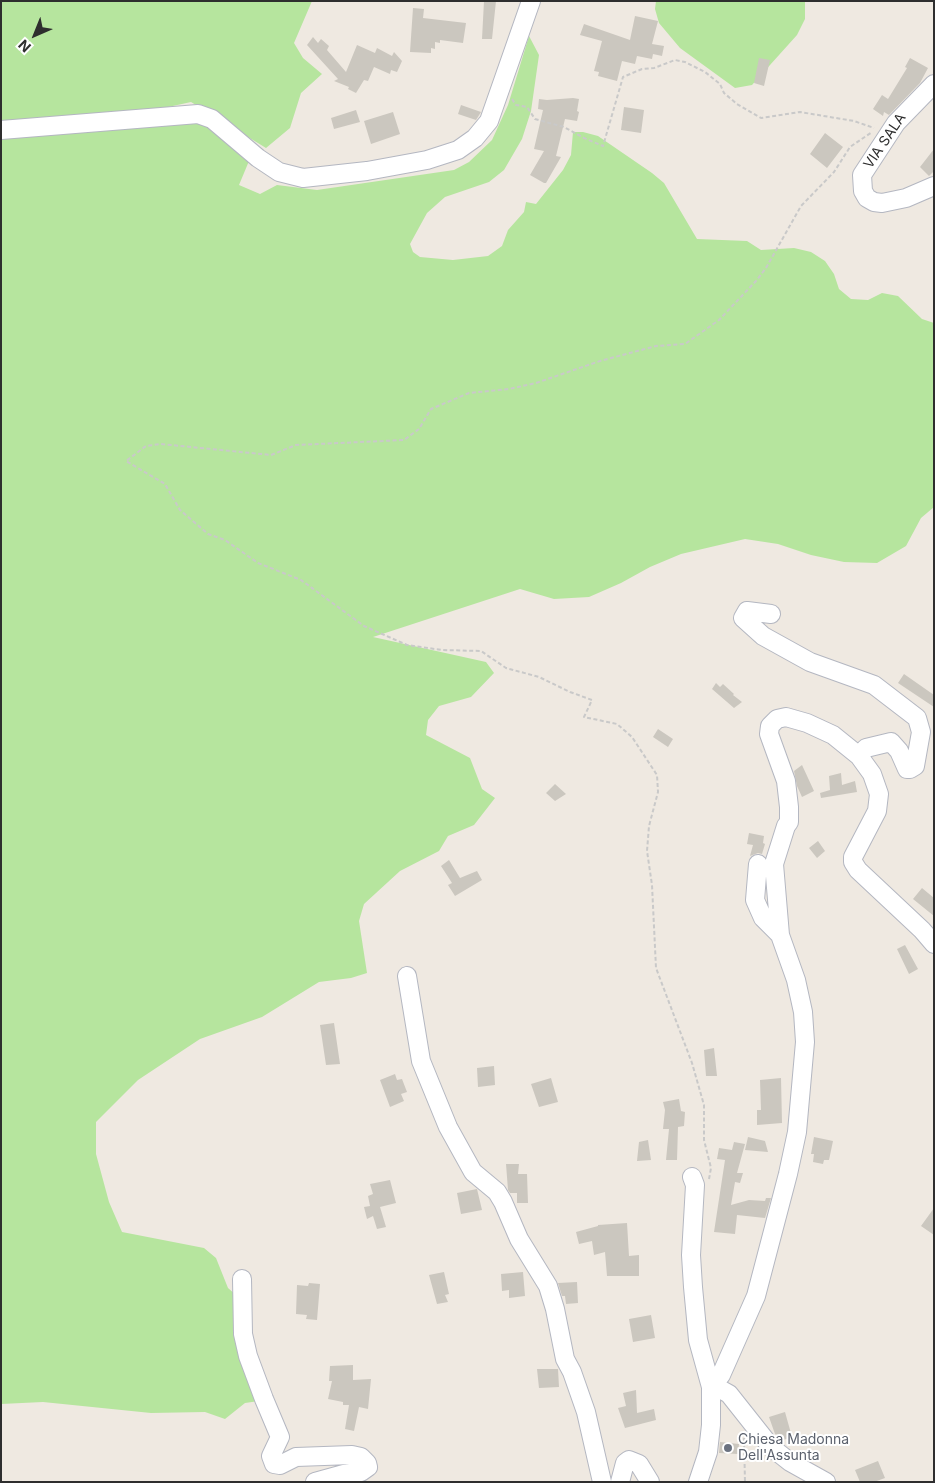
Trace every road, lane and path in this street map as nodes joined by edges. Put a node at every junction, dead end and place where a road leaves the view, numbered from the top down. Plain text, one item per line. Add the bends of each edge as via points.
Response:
1 (531, 1) edge
2 (503, 81) junction
3 (934, 84) edge
4 (1, 130) edge
5 (934, 186) edge
6 (771, 614) dead end
7 (859, 756) junction
8 (758, 864) dead end
9 (780, 935) junction
10 (934, 944) edge
11 (407, 976) dead end
12 (692, 1177) dead end
13 (695, 1196) junction
14 (242, 1279) dead end
15 (711, 1387) junction
16 (740, 1431) dead end
17 (315, 1482) edge
18 (602, 1482) edge
19 (620, 1482) edge
20 (650, 1482) edge
21 (698, 1482) edge
22 (745, 1482) edge
23 (826, 1482) edge

1 - 2 street
2 - 4 street via 489,121 475,138 458,150 427,160 367,171 303,178 279,172 212,119 198,114
2 - 13 path via 516,105 527,107 535,119 564,126 603,146 623,77 675,60 705,72 737,104 761,118 800,112 854,121 879,130 850,147 834,172 801,206 756,281 719,320 685,344 656,346 609,358 536,383 469,393 431,409 419,430 404,440 296,445 270,455 161,444 146,446 126,461 165,484 180,510 208,534 225,540 258,563 301,580 364,626 407,645 481,651 506,668 539,677 592,700 584,717 617,724 632,737 657,775 658,792 649,826 647,851 656,968 692,1063 704,1105 704,1140 712,1168 711,1178
3 - 5 street, VIA SALA via 896,123 862,175 863,191 874,202 906,198
6 - 7 street via 747,611 743,618 763,636 810,662 874,685 917,718 921,732 915,766 910,770 891,742 866,748
7 - 9 street via 833,735 807,723 786,717 777,719 770,726 769,734 786,781 790,822 774,864
7 - 10 street via 872,774 879,794 877,811 853,862
8 - 9 street via 755,900 763,918
9 - 15 street via 796,980 805,1034 797,1132 756,1296 721,1375
11 - 18 street via 422,1061 448,1127 473,1172 497,1192 519,1239 548,1286 565,1359 586,1412
12 - 13 street
13 - 15 street via 691,1255 693,1287 698,1340
14 - 17 street via 243,1334 248,1356 280,1437 271,1456 274,1464 280,1465 296,1457 352,1455 367,1463 368,1467 361,1472
15 - 21 street via 708,1452
15 - 23 street via 729,1394 771,1446 790,1462
16 - 22 path via 744,1438
19 - 20 street via 629,1460 639,1464

